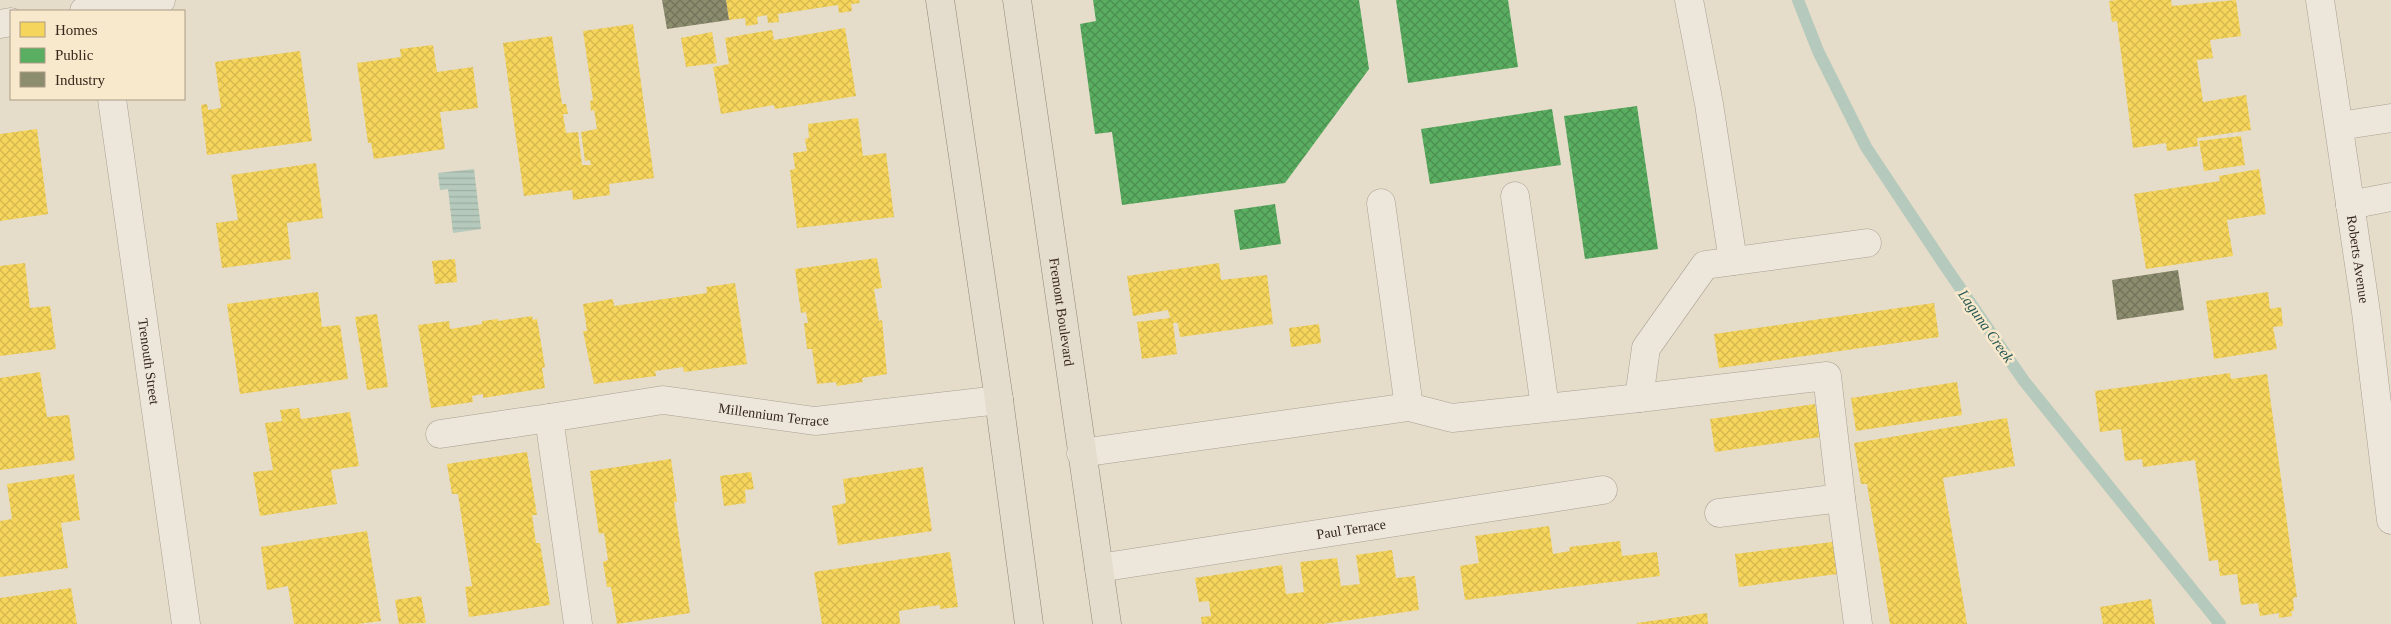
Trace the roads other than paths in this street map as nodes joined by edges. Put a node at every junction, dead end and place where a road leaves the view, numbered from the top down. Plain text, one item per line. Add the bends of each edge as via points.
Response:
1 (161, 0) edge
2 (940, 0) edge
3 (1017, 0) edge
4 (1689, 0) edge
5 (2320, 0) edge
6 (95, 8) edge
7 (112, 100) edge
8 (2391, 118) edge
9 (2339, 126) junction
10 (1515, 196) dead end
11 (2391, 197) edge
12 (1381, 203) dead end
13 (2350, 205) junction
14 (1868, 243) dead end
15 (1733, 261) junction
16 (1639, 398) junction
17 (999, 400) junction
18 (1409, 407) junction
19 (1545, 407) junction
20 (548, 418) junction
21 (440, 434) dead end
22 (1082, 452) junction
23 (1603, 490) dead end
24 (1841, 498) junction
25 (1719, 513) dead end
26 (2391, 520) edge
27 (1099, 568) junction
28 (186, 624) edge
29 (578, 624) edge
30 (1029, 624) edge
31 (1107, 624) edge
32 (1858, 624) edge

1 - 6 street
2 - 17 main road
3 - 22 main road, Fremont Boulevard
4 - 15 street
5 - 9 street, Roberts Avenue
7 - 28 street, Trenouth Street
8 - 9 street
9 - 13 street, Roberts Avenue
10 - 19 street
11 - 13 street
12 - 18 street
13 - 26 street, Roberts Avenue
14 - 15 street
15 - 16 street via 1704,265 1646,348
16 - 19 street
16 - 24 street via 1827,376
17 - 20 street, Millennium Terrace via 815,421 664,400
17 - 30 main road
18 - 19 street via 1452,418
18 - 22 street
20 - 21 street, Millennium Terrace
20 - 29 street
22 - 27 main road, Fremont Boulevard
23 - 27 street, Paul Terrace
24 - 25 street
24 - 32 street
27 - 31 main road, Fremont Boulevard

